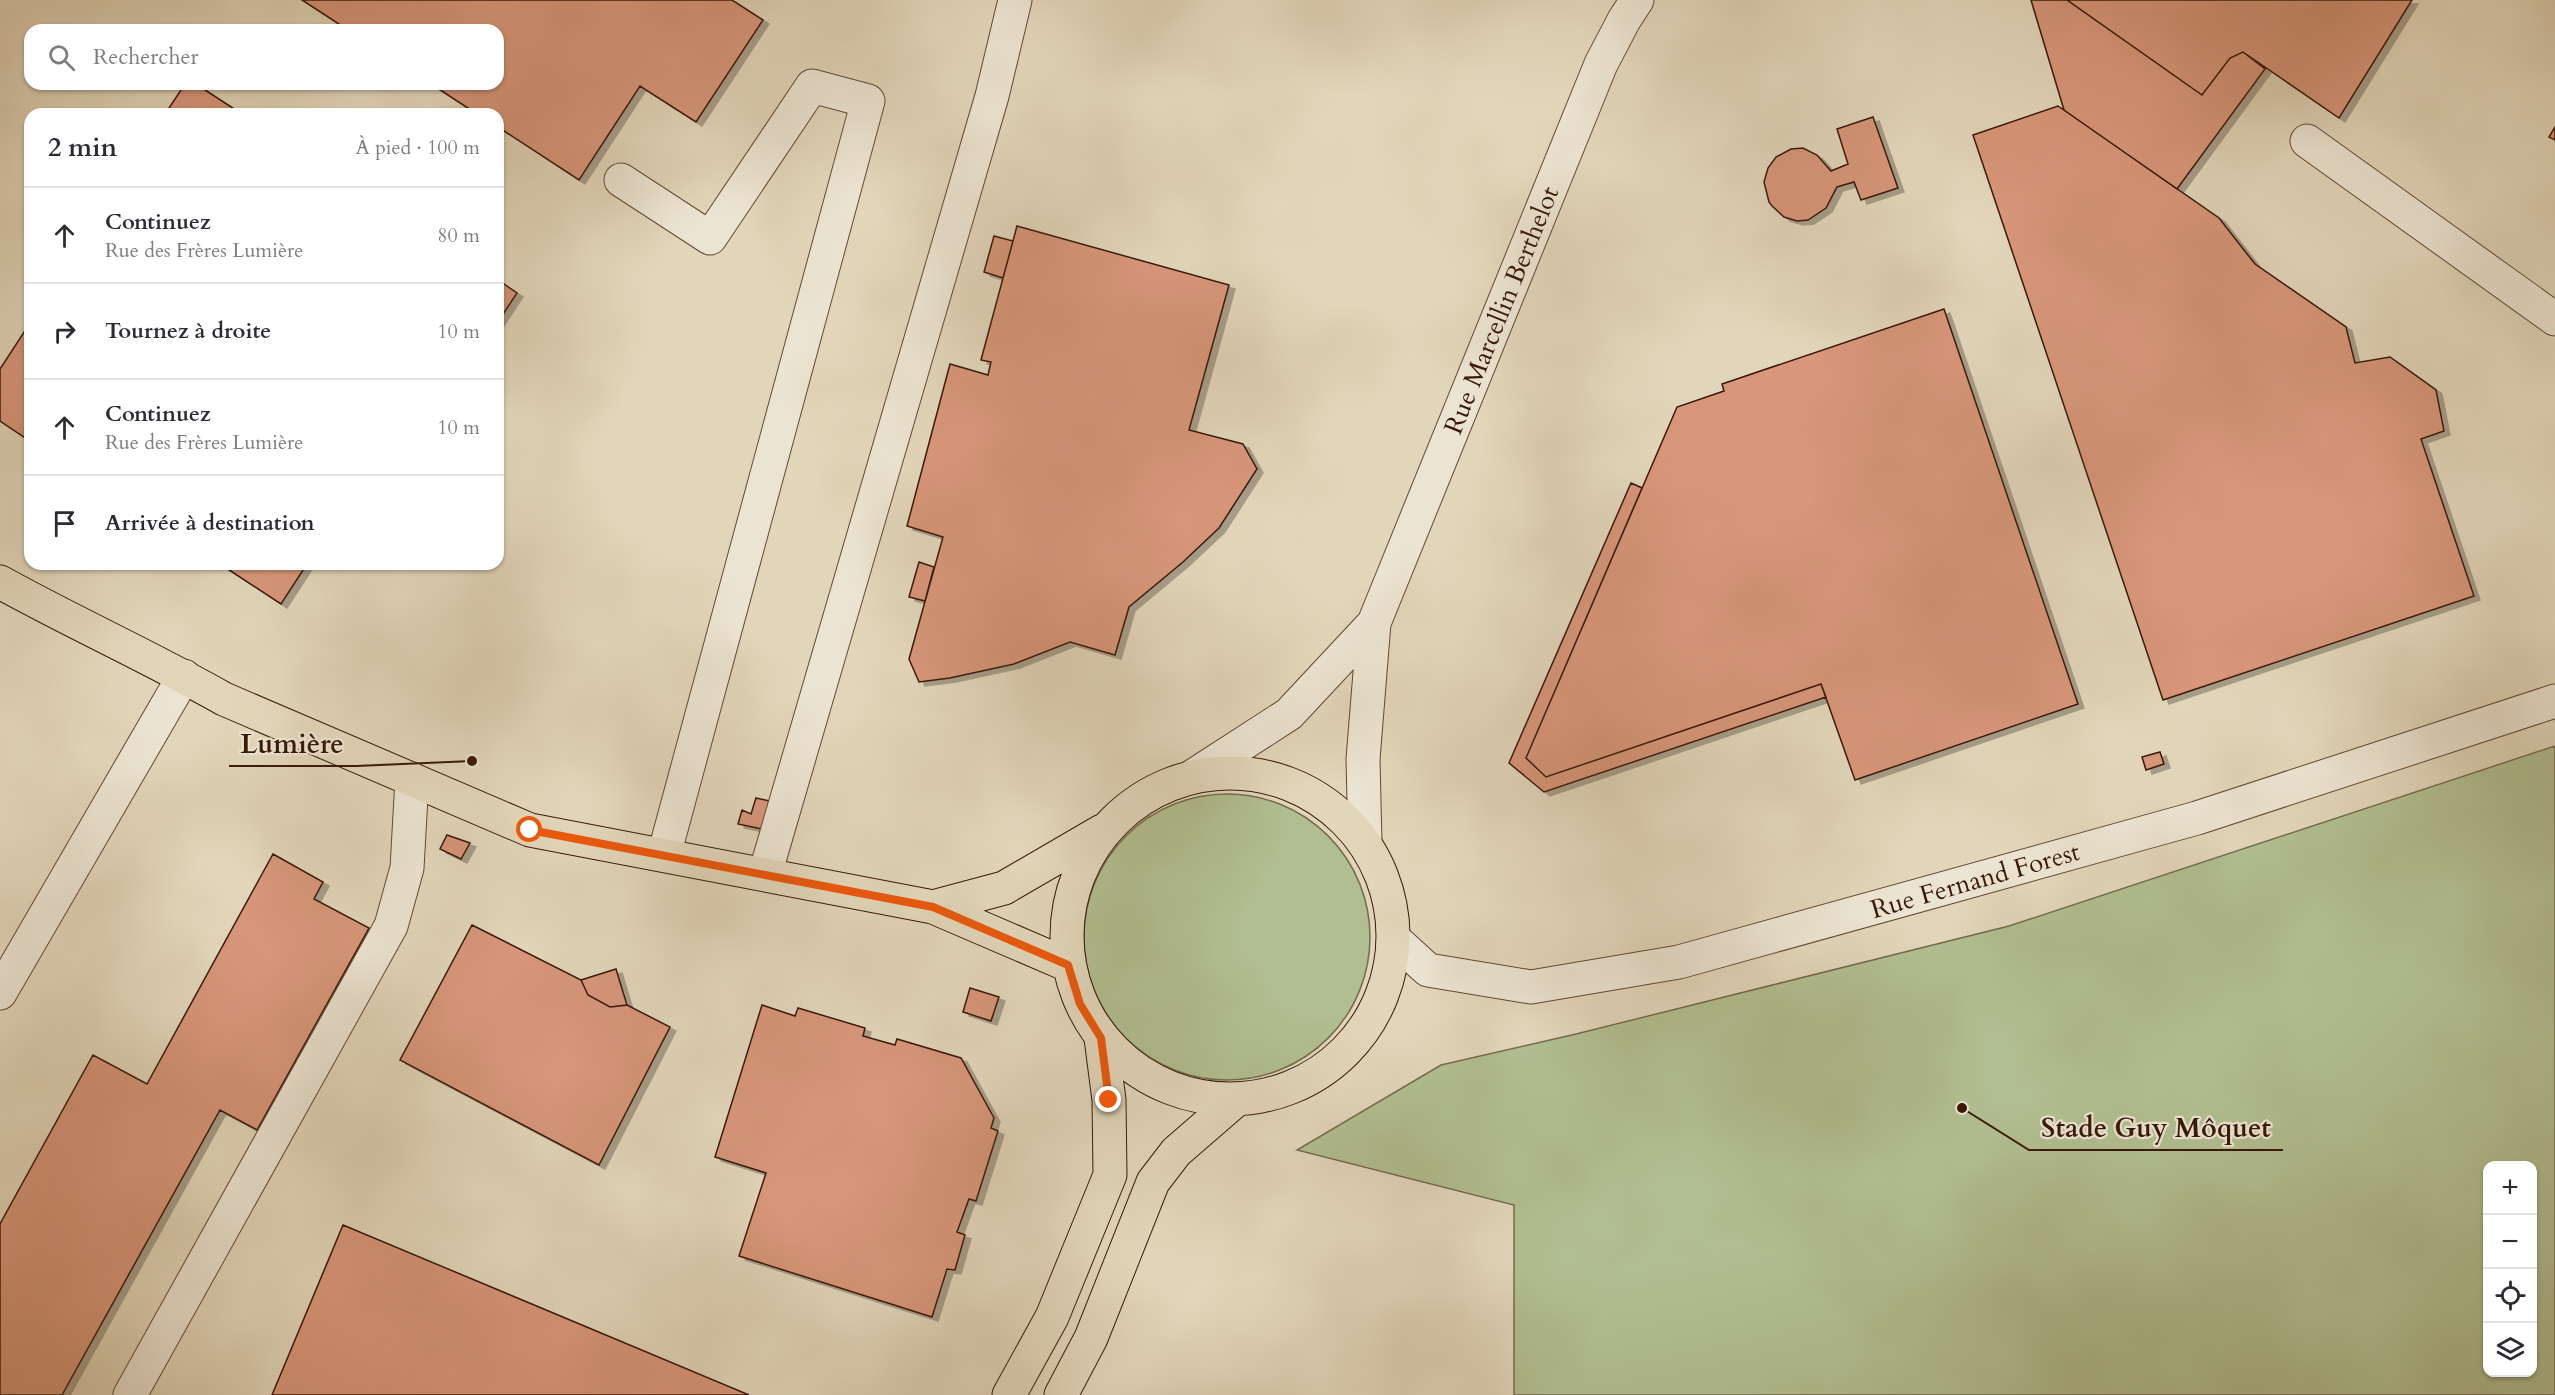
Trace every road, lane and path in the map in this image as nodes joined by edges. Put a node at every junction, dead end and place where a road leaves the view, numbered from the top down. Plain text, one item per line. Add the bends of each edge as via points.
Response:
1 (1015, 0) edge
2 (1637, 0) edge
3 (2307, 141) dead end
4 (621, 180) dead end
5 (2555, 319) edge
6 (0, 582) edge
7 (1374, 623) junction
8 (183, 676) junction
9 (2555, 701) edge
10 (1193, 776) junction
11 (412, 779) junction
12 (1106, 828) junction
13 (1365, 843) junction
14 (663, 855) junction
15 (765, 874) junction
16 (933, 907) junction
17 (1394, 939) junction
18 (1068, 965) junction
19 (0, 993) edge
20 (1101, 1038) junction
21 (1236, 1100) junction
22 (130, 1395) edge
23 (1009, 1395) edge
24 (1061, 1395) edge

1 - 15 street via 992,96
2 - 7 street, Rue Marcellin Berthelot via 1601,64
3 - 5 street
4 - 14 street via 711,238 812,86 868,101
6 - 8 main road
7 - 10 street, Rue Marcellin Berthelot via 1289,714
7 - 13 street, Rue Marcellin Berthelot via 1363,759
8 - 11 main road via 224,699
8 - 19 street
9 - 17 street, Rue Fernand Forest via 2197,818 1679,962 1532,987 1428,970
10 - 12 main road via 1145,796
10 - 13 main road via 1242,772 1290,783 1332,807
11 - 14 main road via 530,830
11 - 22 street via 407,868 392,926
12 - 16 main road via 1004,888
12 - 18 main road via 1080,870 1074,888 1067,917
13 - 17 main road via 1388,889
14 - 15 main road
15 - 16 main road
16 - 18 main road
17 - 21 main road via 1385,988 1363,1032 1328,1068 1284,1090
18 - 20 main road via 1080,1004
20 - 21 main road via 1139,1072 1185,1094
20 - 23 main road via 1109,1100 1110,1175 1052,1317
21 - 24 main road via 1176,1152 1153,1182 1091,1338

